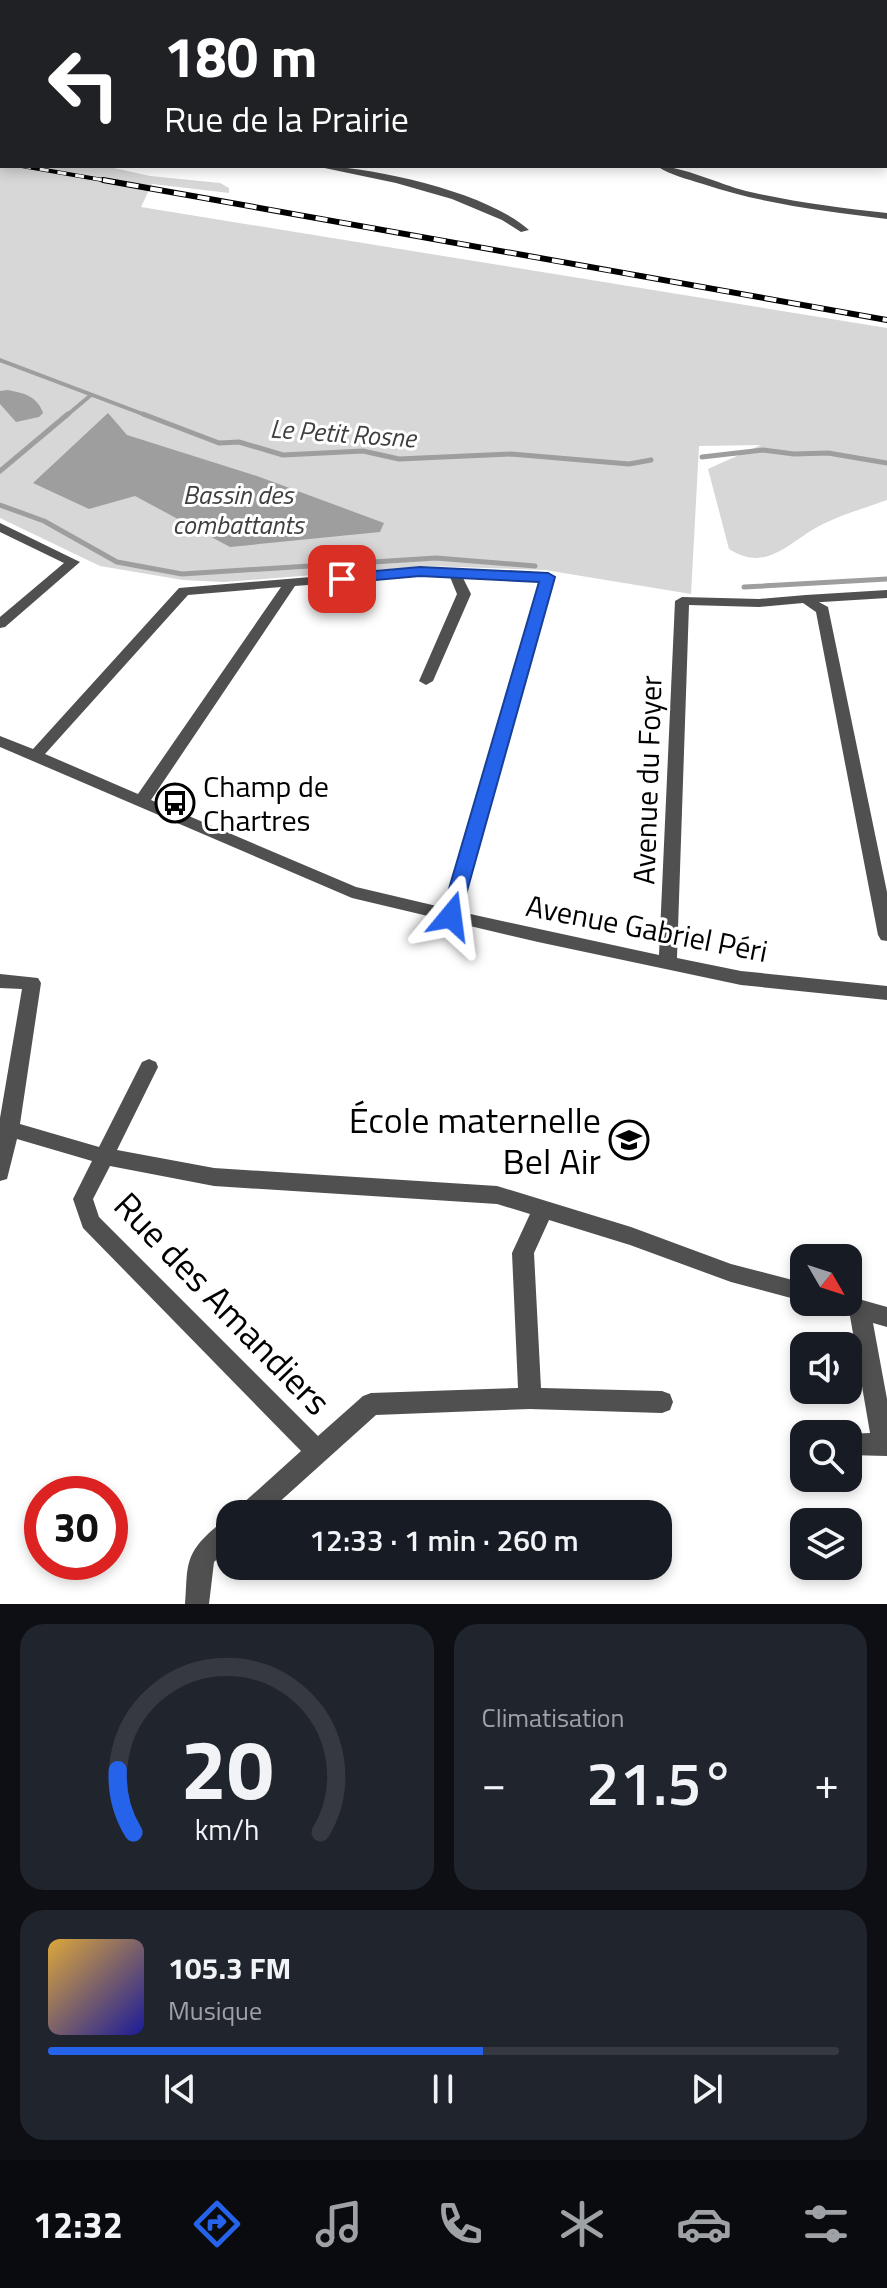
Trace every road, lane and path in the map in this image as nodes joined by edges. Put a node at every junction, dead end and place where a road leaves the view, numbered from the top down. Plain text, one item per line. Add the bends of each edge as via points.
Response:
1 (330, 168) edge
2 (666, 168) edge
3 (887, 216) edge
4 (524, 230) dead end
5 (0, 527) edge
6 (454, 572) junction
7 (290, 584) junction
8 (887, 594) edge
9 (806, 599) junction
10 (0, 624) edge
11 (426, 681) dead end
12 (0, 741) edge
13 (35, 756) junction
14 (142, 801) junction
15 (451, 916) junction
16 (887, 935) edge
17 (668, 962) junction
18 (0, 981) edge
19 (887, 993) edge
20 (149, 1067) dead end
21 (5, 1128) edge
22 (103, 1156) junction
23 (0, 1173) edge
24 (543, 1209) junction
25 (790, 1289) edge
26 (862, 1309) edge
27 (861, 1316) edge
28 (887, 1317) edge
29 (530, 1398) junction
30 (662, 1402) dead end
31 (862, 1444) edge
32 (886, 1445) edge
33 (317, 1451) junction
34 (263, 1500) edge
35 (216, 1543) edge
36 (197, 1604) edge

1 - 4 street via 437,191 512,220
2 - 3 street via 754,196
5 - 10 street via 73,562
6 - 7 street
6 - 11 street via 464,594
6 - 15 street via 548,577
7 - 13 street via 184,591
7 - 14 street
8 - 9 street
9 - 16 street via 823,610
9 - 17 street, Avenue du Foyer via 682,601
12 - 13 street, Avenue Gabriel Péri
13 - 14 street, Avenue Gabriel Péri
14 - 15 street, Avenue Gabriel Péri via 352,892
15 - 17 street, Avenue Gabriel Péri
17 - 19 street, Avenue Gabriel Péri via 741,978
18 - 21 street via 32,983
20 - 22 street, Rue des Amandiers
21 - 22 street
21 - 23 street
22 - 24 street via 214,1177 497,1195
22 - 33 street, Rue des Amandiers via 83,1199 90,1222
24 - 25 street
24 - 29 street via 523,1253
26 - 28 street
27 - 32 street
29 - 30 street
29 - 33 street via 371,1404
31 - 32 street
33 - 34 street
35 - 36 street via 202,1556

